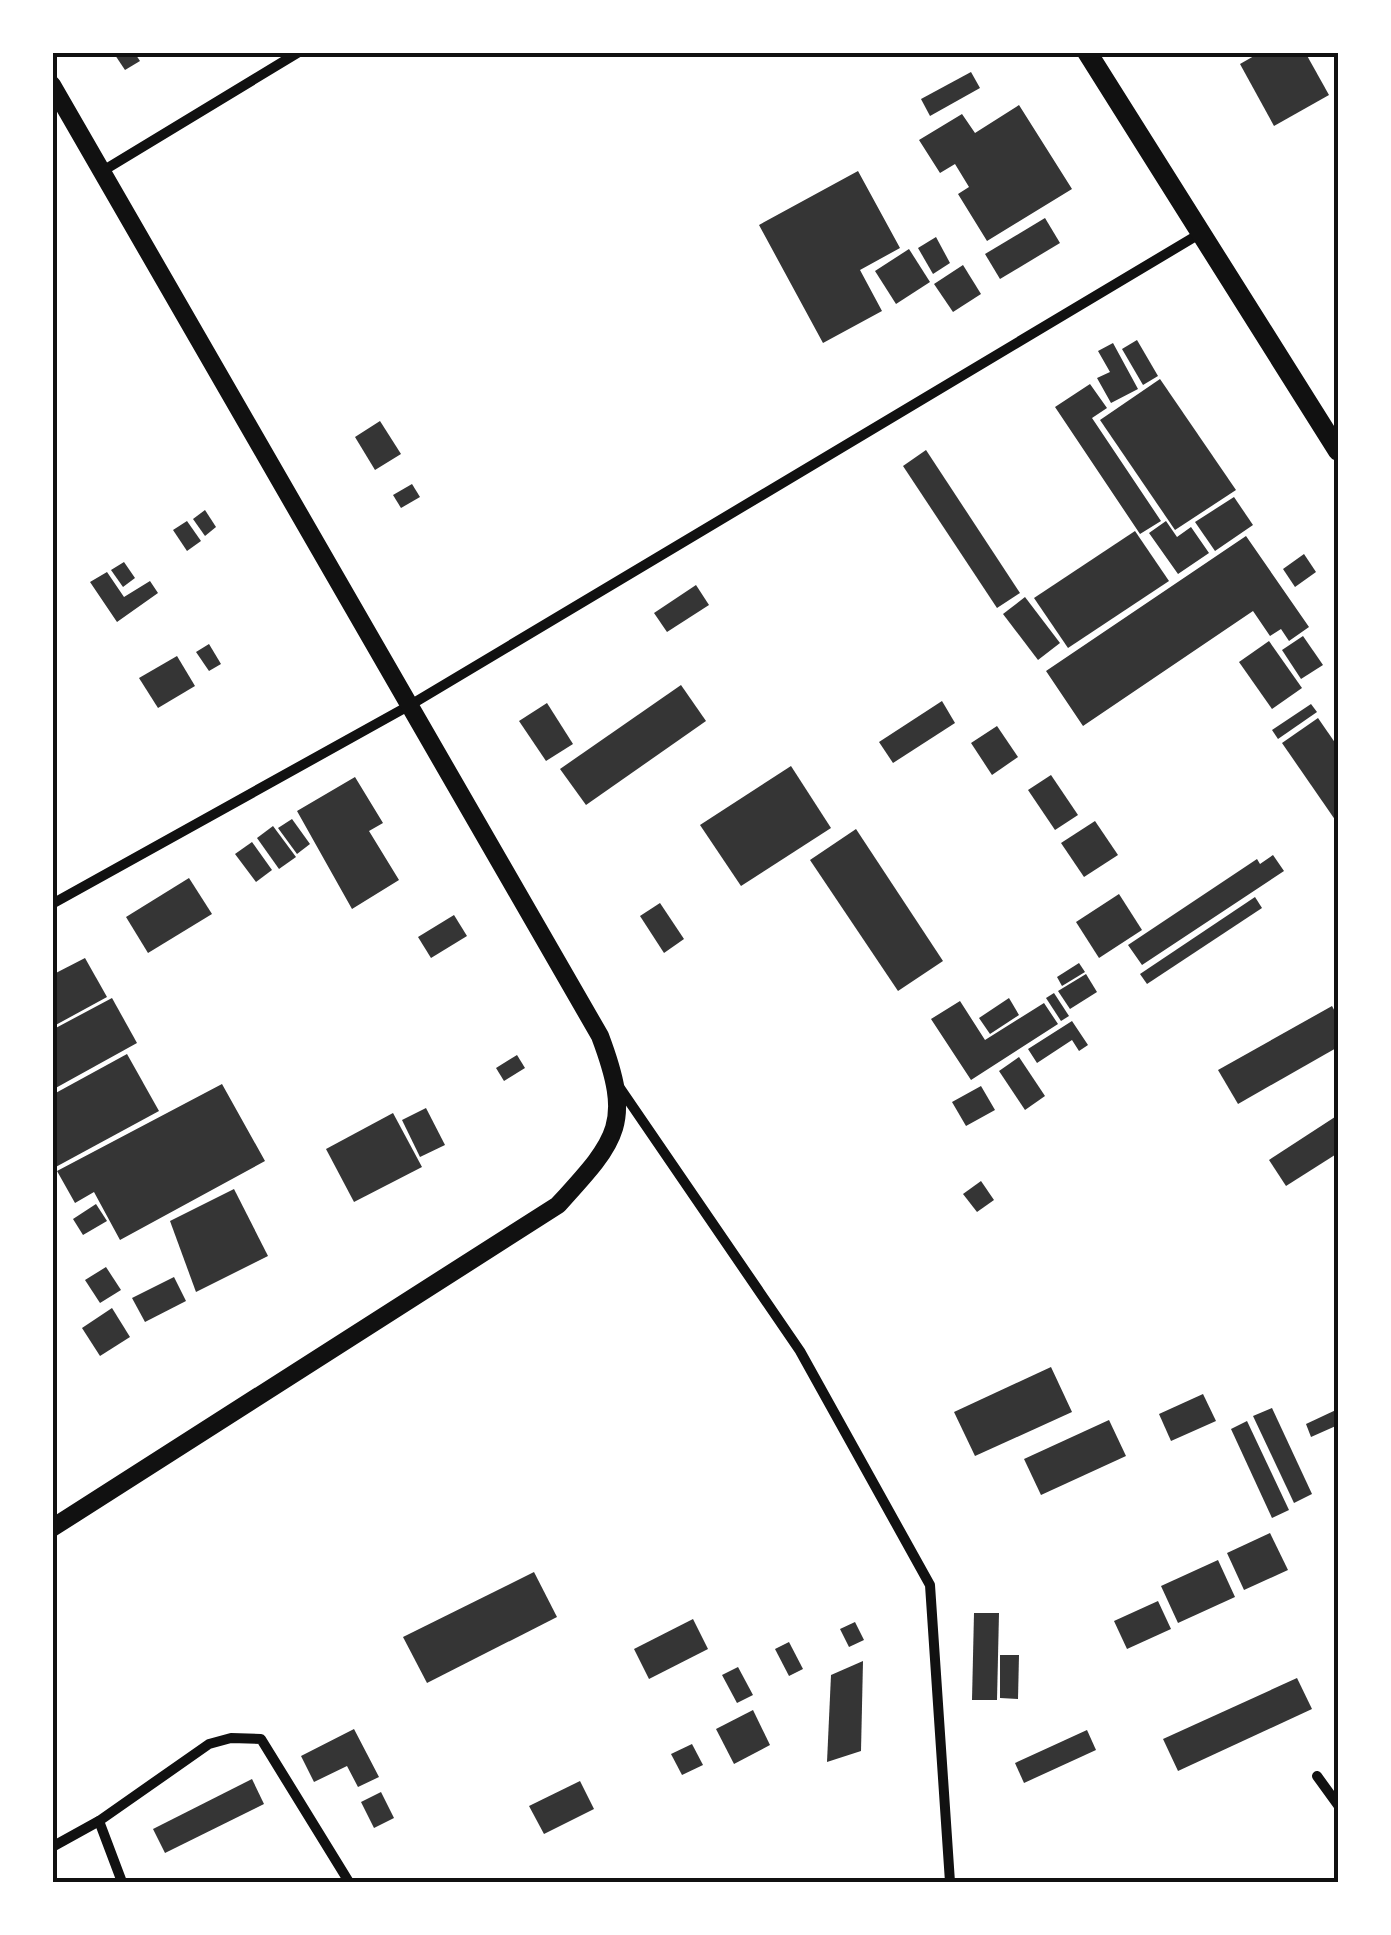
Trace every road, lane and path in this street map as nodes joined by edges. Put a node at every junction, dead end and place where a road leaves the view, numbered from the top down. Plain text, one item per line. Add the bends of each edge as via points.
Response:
1 (298, 52) edge
2 (1087, 52) edge
3 (52, 85) edge
4 (101, 172) junction
5 (1202, 233) junction
6 (1338, 451) edge
7 (412, 704) junction
8 (52, 904) edge
9 (619, 1087) junction
10 (52, 1528) edge
11 (1318, 1776) dead end
12 (1338, 1805) edge
13 (99, 1820) junction
14 (52, 1847) edge
15 (122, 1882) edge
16 (349, 1882) edge
17 (950, 1882) edge

1 - 4 street
2 - 5 main road
3 - 4 street
4 - 7 street
5 - 6 main road
5 - 7 street
7 - 8 street
7 - 9 street via 600,1036
9 - 10 street via 610,1148 558,1204
9 - 17 street via 800,1350 930,1585
11 - 12 street
13 - 14 street
13 - 15 street
13 - 16 street via 209,1744 261,1740

